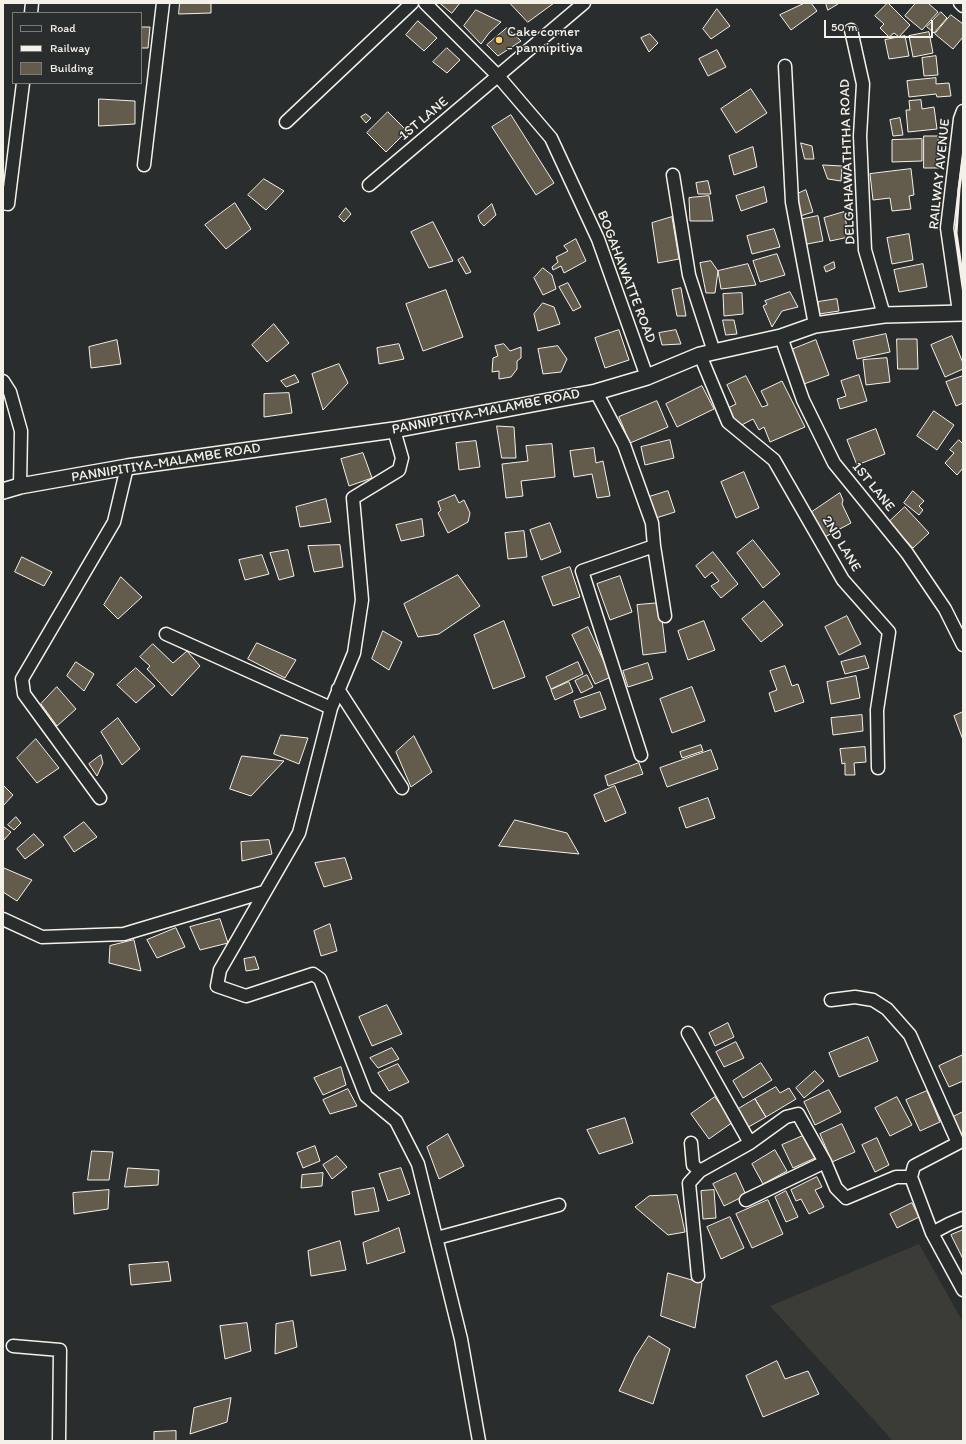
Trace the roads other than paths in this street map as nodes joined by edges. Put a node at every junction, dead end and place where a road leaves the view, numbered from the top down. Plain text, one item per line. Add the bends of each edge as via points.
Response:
1 (163, 3) edge
2 (412, 3) edge
3 (425, 3) edge
4 (584, 3) edge
5 (960, 3) edge
6 (963, 6) edge
7 (851, 30) dead end
8 (785, 66) dead end
9 (498, 76) junction
10 (23, 84) edge
11 (963, 111) edge
12 (286, 122) dead end
13 (144, 165) dead end
14 (673, 176) dead end
15 (368, 185) dead end
16 (3, 203) edge
17 (961, 312) edge
18 (884, 315) junction
19 (815, 325) junction
20 (782, 337) junction
21 (707, 354) junction
22 (647, 377) junction
23 (3, 381) edge
24 (596, 392) junction
25 (394, 430) junction
26 (127, 467) junction
27 (20, 486) junction
28 (3, 491) edge
29 (654, 546) junction
30 (665, 616) dead end
31 (166, 634) dead end
32 (963, 645) edge
33 (338, 689) junction
34 (331, 708) junction
35 (641, 755) dead end
36 (878, 768) dead end
37 (402, 788) dead end
38 (100, 798) dead end
39 (264, 892) junction
40 (3, 919) edge
41 (831, 1000) dead end
42 (688, 1033) dead end
43 (691, 1143) dead end
44 (750, 1143) junction
45 (825, 1162) junction
46 (700, 1170) junction
47 (911, 1177) junction
48 (746, 1200) dead end
49 (559, 1205) dead end
50 (963, 1218) edge
51 (932, 1233) junction
52 (437, 1238) junction
53 (698, 1276) dead end
54 (963, 1290) edge
55 (12, 1346) dead end
56 (59, 1441) edge
57 (479, 1441) edge

1 - 13 street
2 - 12 street
3 - 9 street, BOGAHAWATTE ROAD
4 - 9 street, 1ST LANE
5 - 6 street
7 - 18 street, DELGAHAWATHTHA ROAD via 863,84 860,136 865,250
8 - 19 street via 792,202
9 - 15 street, 1ST LANE
9 - 22 street, BOGAHAWATTE ROAD via 551,138 598,239
10 - 16 street via 8,204
11 - 17 street, RAILWAY AVENUE via 947,228
14 - 21 street
17 - 18 street, PANNIPITIYA-MALAMBE ROAD
18 - 19 street, PANNIPITIYA-MALAMBE ROAD
19 - 20 street, PANNIPITIYA-MALAMBE ROAD
20 - 21 street, PANNIPITIYA-MALAMBE ROAD
20 - 32 street, 1ST LANE via 803,400 834,463 907,553 945,609
21 - 22 street, PANNIPITIYA-MALAMBE ROAD
21 - 36 street, 2ND LANE via 728,422 774,460 843,580 889,632 877,710
22 - 24 street, PANNIPITIYA-MALAMBE ROAD
23 - 27 street via 10,392 21,431
24 - 25 street, PANNIPITIYA-MALAMBE ROAD
24 - 29 street via 624,445 652,523
25 - 26 street, PANNIPITIYA-MALAMBE ROAD
25 - 33 street via 402,458 399,470 353,498 362,600 354,653
26 - 27 street, PANNIPITIYA-MALAMBE ROAD
26 - 38 street via 114,522 22,680 24,694
27 - 28 street, PANNIPITIYA-MALAMBE ROAD
29 - 30 street
29 - 35 street via 582,571
31 - 34 street
33 - 34 street
33 - 37 street
34 - 39 street via 299,833
39 - 40 street via 124,934 42,937
39 - 52 street via 220,970 217,986 246,996 313,974 320,979 366,1096 396,1121 418,1164
41 - 47 street via 855,997 873,1000 887,1009 910,1035 958,1143 914,1166
42 - 44 street
43 - 46 street via 692,1165
44 - 45 street via 786,1117 798,1114
44 - 46 street
45 - 47 street via 836,1188 846,1198 896,1177
45 - 48 street
46 - 53 street via 689,1183
47 - 51 street
49 - 52 street
50 - 51 street
51 - 54 street
52 - 57 street via 461,1339
55 - 56 street via 60,1350

